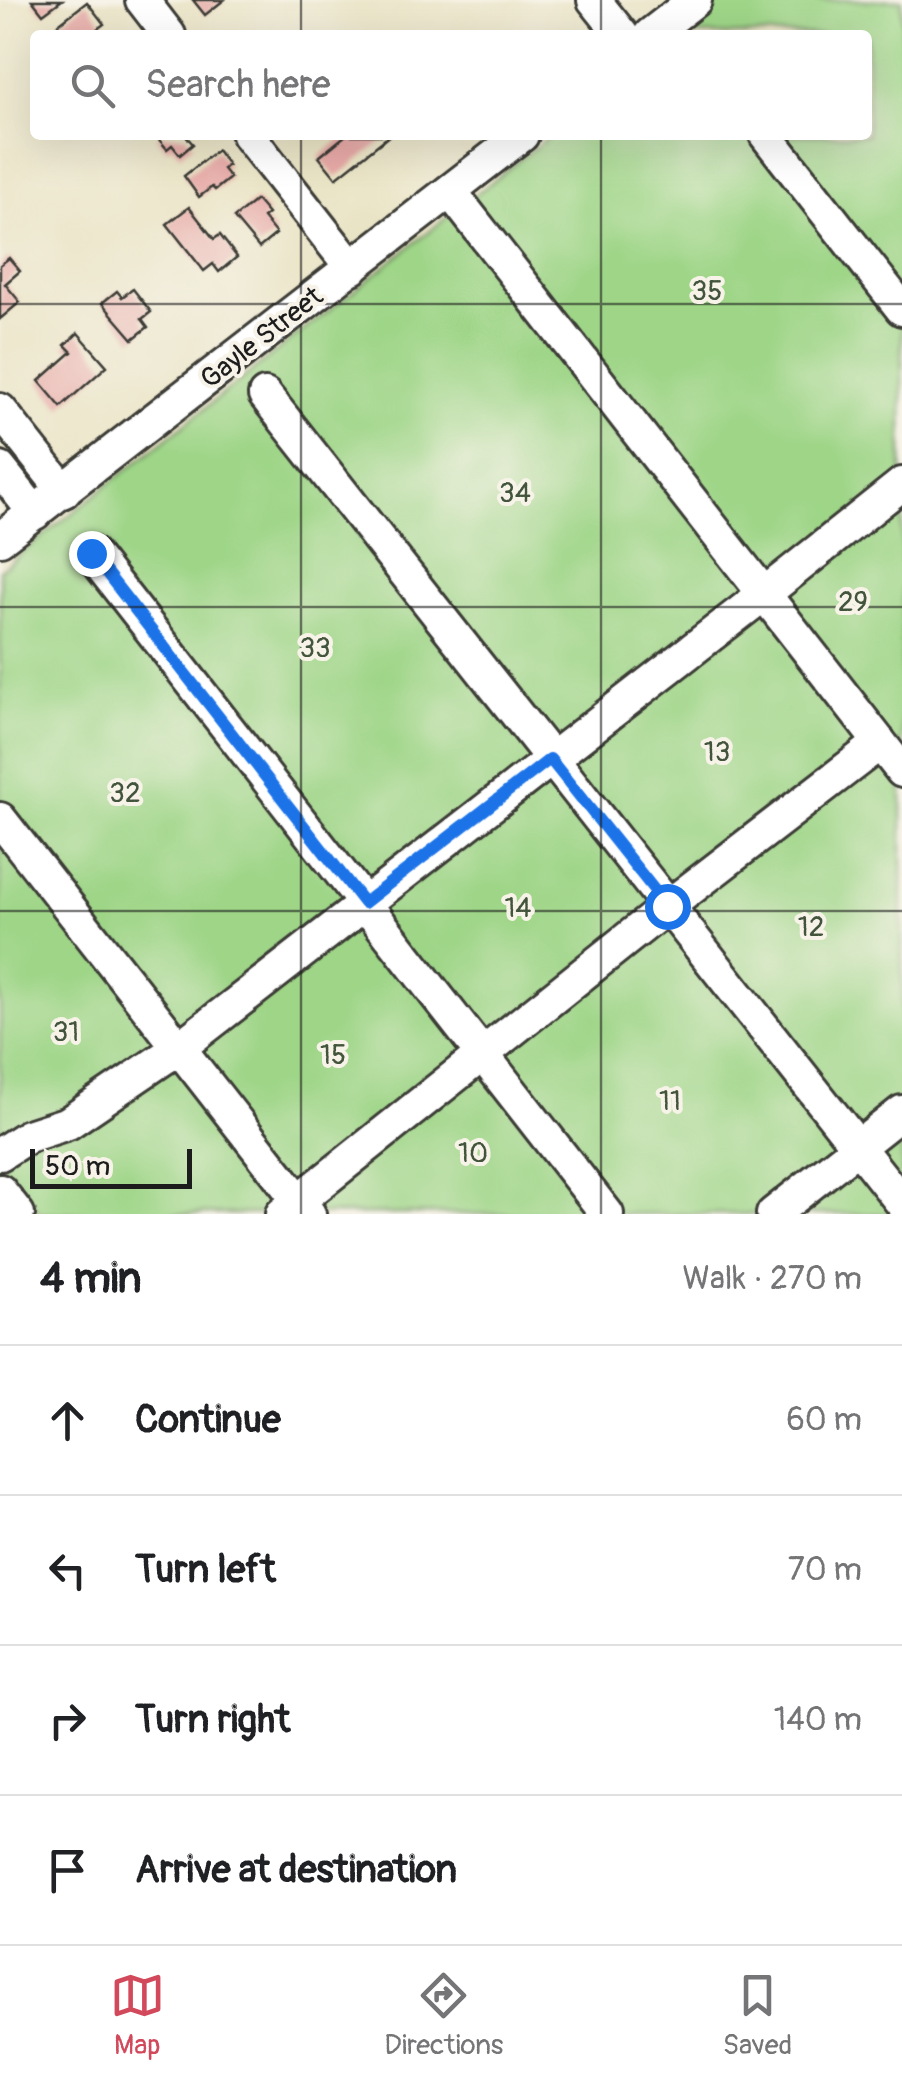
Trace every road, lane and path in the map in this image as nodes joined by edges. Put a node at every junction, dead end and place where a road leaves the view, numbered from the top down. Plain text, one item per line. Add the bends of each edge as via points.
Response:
1 (142, 0) edge
2 (594, 0) edge
3 (695, 0) edge
4 (165, 30) edge
5 (618, 30) edge
6 (656, 30) edge
7 (252, 140) edge
8 (516, 140) edge
9 (770, 140) edge
10 (450, 191) junction
11 (352, 268) junction
12 (902, 310) edge
13 (265, 395) dead end
14 (0, 410) edge
15 (0, 468) edge
16 (902, 484) edge
17 (64, 491) junction
18 (35, 513) junction
19 (0, 539) edge
20 (91, 553) dead end
21 (764, 594) junction
22 (880, 743) junction
23 (550, 759) junction
24 (902, 772) edge
25 (0, 819) edge
26 (364, 903) junction
27 (667, 906) junction
28 (180, 1047) junction
29 (482, 1054) junction
30 (902, 1112) edge
31 (858, 1147) junction
32 (0, 1154) edge
33 (0, 1191) edge
34 (902, 1204) edge
35 (297, 1210) edge
36 (18, 1214) edge
37 (607, 1214) edge
38 (773, 1214) edge

1 - 4 street
2 - 5 street
3 - 6 street
7 - 11 street
8 - 10 street, Gayle Street
9 - 12 street
10 - 11 street, Gayle Street
10 - 21 street
11 - 17 street, Gayle Street
13 - 23 street
14 - 17 street
15 - 18 street
16 - 21 street
17 - 18 street, Gayle Street
18 - 19 street, Gayle Street
20 - 26 street
21 - 22 street
21 - 23 street
22 - 24 street
22 - 27 street
23 - 26 street
23 - 27 street
25 - 28 street
26 - 28 street
26 - 29 street
27 - 29 street
27 - 31 street
28 - 32 street via 68,1123
28 - 35 street
29 - 35 street
29 - 37 street
30 - 31 street
31 - 34 street
31 - 38 street
33 - 36 street

